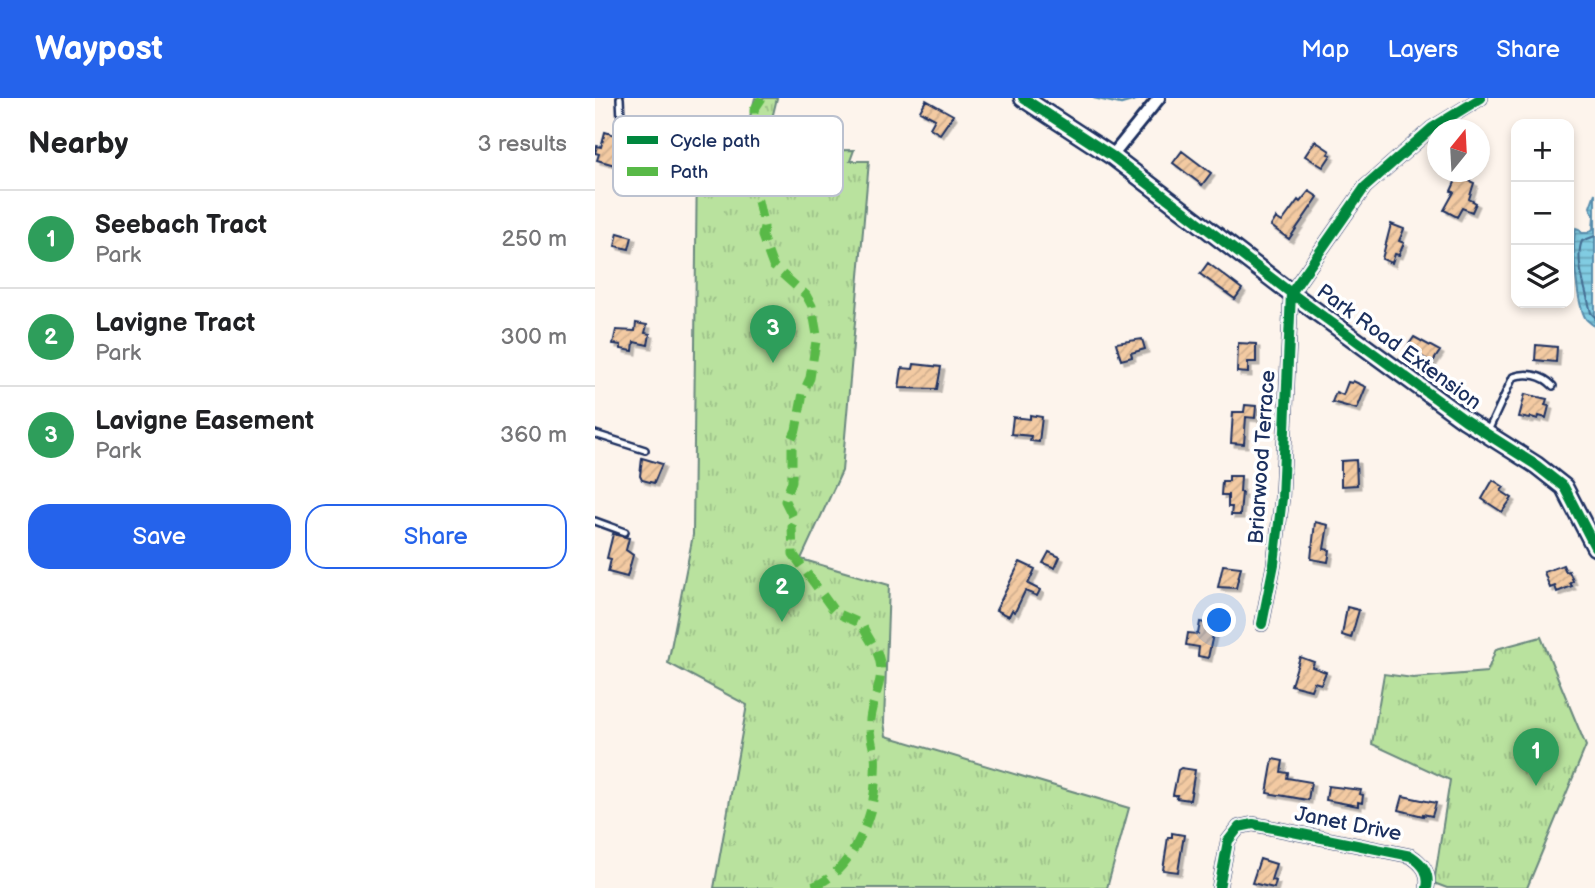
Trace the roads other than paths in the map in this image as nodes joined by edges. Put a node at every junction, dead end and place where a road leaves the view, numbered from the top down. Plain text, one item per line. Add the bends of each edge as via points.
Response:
1 (620, 98) edge
2 (1023, 98) edge
3 (1159, 98) edge
4 (1481, 98) edge
5 (621, 116) edge
6 (1111, 156) junction
7 (1291, 293) junction
8 (1553, 386) dead end
9 (595, 434) edge
10 (1487, 434) junction
11 (646, 450) dead end
12 (595, 521) edge
13 (625, 532) dead end
14 (1595, 547) edge
15 (1262, 624) dead end
16 (1219, 888) edge
17 (1427, 888) edge

1 - 5 lane
2 - 6 street, Park Road Extension
3 - 6 street
4 - 7 street via 1432,128 1365,187
6 - 7 street, Park Road Extension
7 - 10 street, Park Road Extension
7 - 15 street, Briarwood Terrace via 1282,498
8 - 10 lane via 1541,377 1513,377
9 - 11 lane
10 - 14 street, Park Road Extension via 1564,487
12 - 13 lane
16 - 17 street, Janet Drive via 1228,841 1239,827 1253,824 1411,856 1424,865

